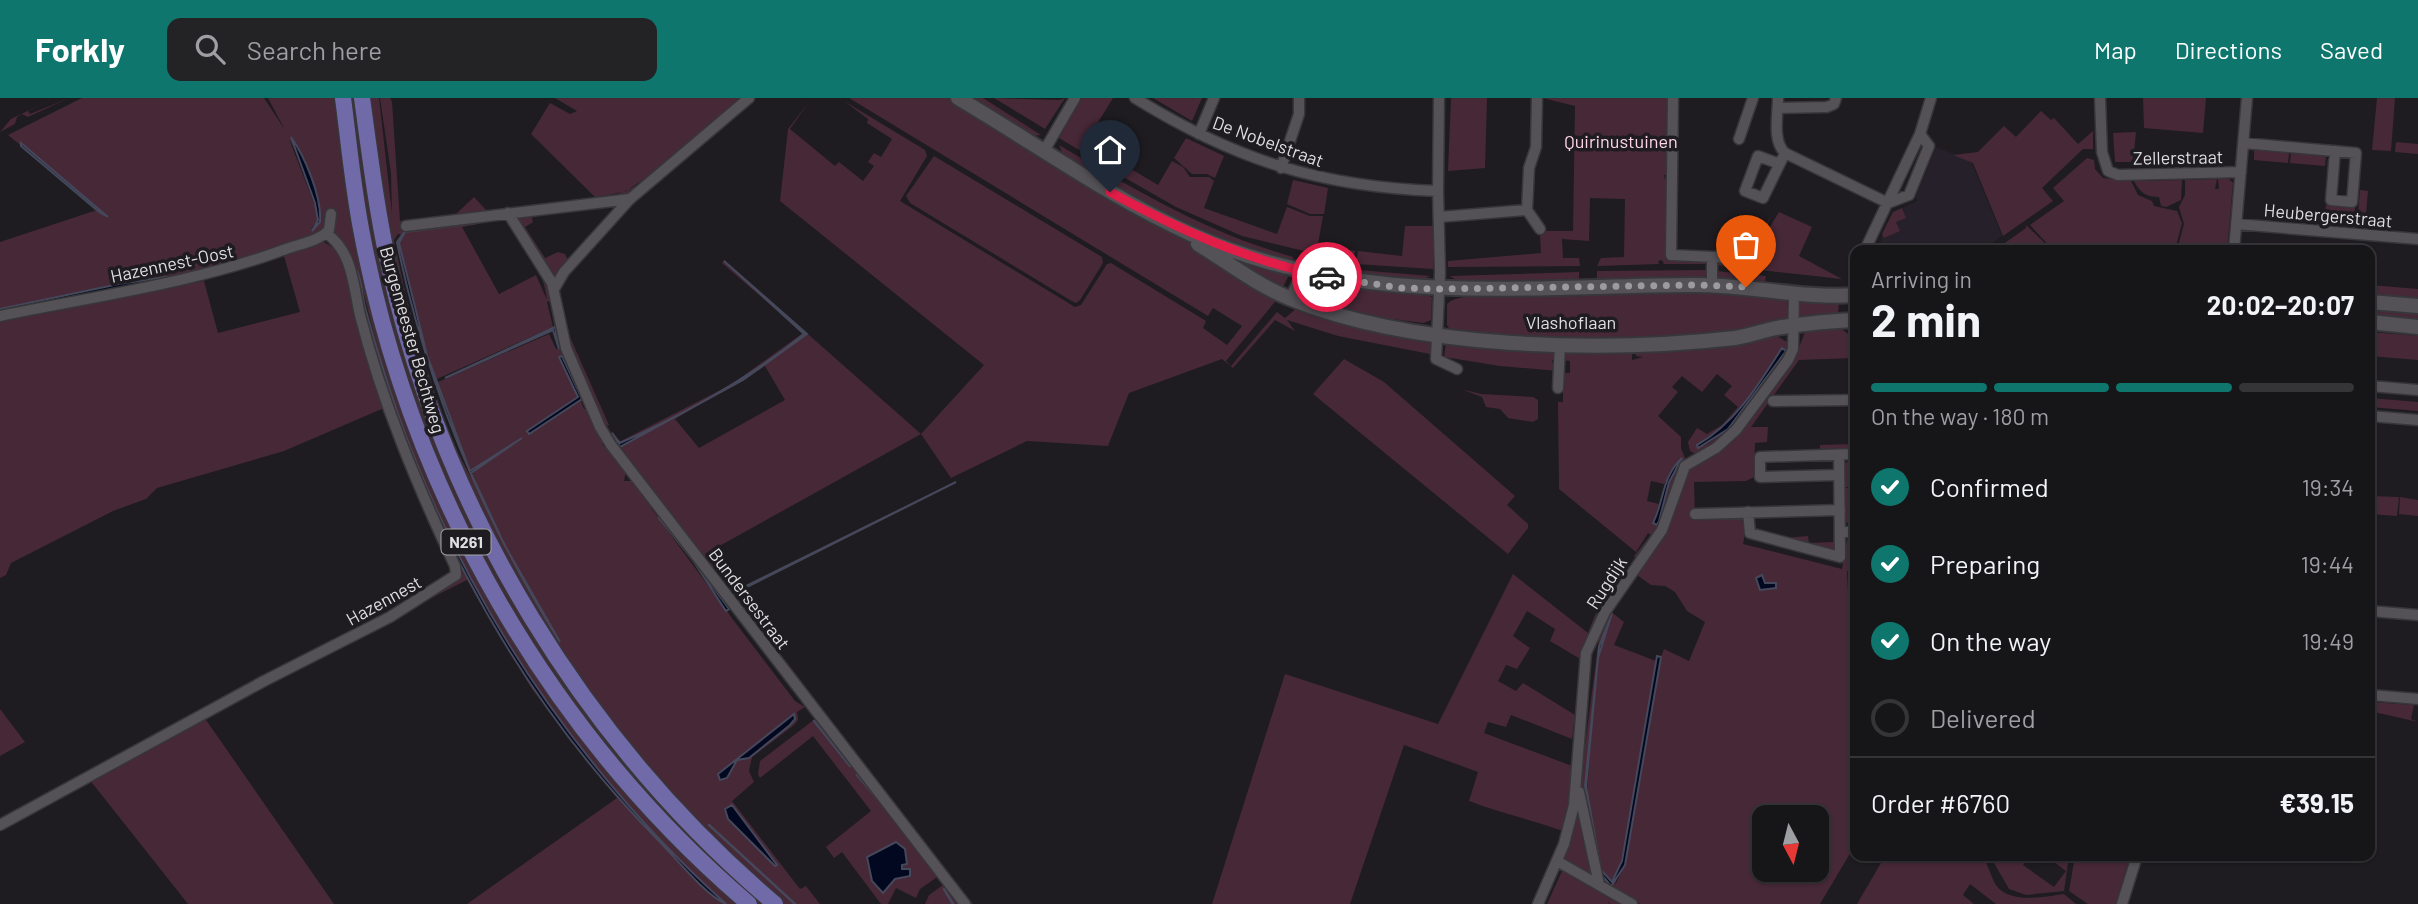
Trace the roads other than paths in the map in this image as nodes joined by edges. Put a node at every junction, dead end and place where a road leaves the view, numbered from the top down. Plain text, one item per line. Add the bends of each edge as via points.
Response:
1 (343, 98) edge
2 (362, 98) edge
3 (749, 98) edge
4 (958, 98) edge
5 (1075, 98) edge
6 (1135, 98) edge
7 (1214, 98) edge
8 (1299, 98) edge
9 (1439, 98) edge
10 (1537, 98) edge
11 (1672, 98) edge
12 (1753, 98) edge
13 (1836, 98) edge
14 (1931, 98) edge
15 (2100, 98) edge
16 (2247, 98) edge
17 (1778, 103) edge
18 (1199, 134) junction
19 (1920, 134) junction
20 (1740, 139) dead end
21 (2243, 143) junction
22 (1044, 151) junction
23 (2335, 151) junction
24 (1785, 153) junction
25 (1777, 163) dead end
26 (1281, 168) junction
27 (2241, 172) junction
28 (1438, 191) junction
29 (630, 199) junction
30 (1888, 203) junction
31 (1527, 210) junction
32 (508, 213) junction
33 (331, 214) dead end
34 (1439, 217) junction
35 (1158, 219) junction
36 (2236, 224) junction
37 (406, 226) dead end
38 (1541, 229) dead end
39 (326, 233) junction
40 (2418, 239) edge
41 (1741, 245) dead end
42 (1867, 245) edge
43 (2234, 245) edge
44 (1712, 258) junction
45 (1303, 272) junction
46 (1712, 285) junction
47 (554, 289) junction
48 (1440, 289) junction
49 (1794, 293) junction
50 (1850, 295) edge
51 (1290, 299) junction
52 (2375, 302) edge
53 (2418, 306) edge
54 (0, 316) edge
55 (1850, 320) edge
56 (2375, 323) edge
57 (1794, 325) junction
58 (2418, 327) edge
59 (1439, 334) junction
60 (1560, 344) junction
61 (1457, 369) dead end
62 (2375, 386) edge
63 (1558, 388) dead end
64 (2418, 390) edge
65 (1850, 400) edge
66 (1773, 401) dead end
67 (2375, 416) edge
68 (2418, 420) edge
69 (1850, 454) edge
70 (1839, 455) junction
71 (1839, 475) junction
72 (1840, 510) junction
73 (1748, 512) junction
74 (1695, 514) dead end
75 (1841, 532) junction
76 (1850, 532) edge
77 (2375, 611) edge
78 (2418, 615) edge
79 (2375, 695) edge
80 (2418, 699) edge
81 (1577, 783) junction
82 (0, 825) edge
83 (1557, 861) junction
84 (2135, 861) edge
85 (1599, 884) junction
86 (749, 904) edge
87 (775, 904) edge
88 (965, 904) edge
89 (1538, 904) edge
90 (1632, 904) edge
91 (2122, 904) edge

1 - 86 main road, Burgemeester Bechtweg / N261 via 362,234 375,287 421,440 461,531 505,614 568,710 685,848
2 - 87 main road, Burgemeester Bechtweg / N261 via 390,273 436,419 479,521 523,604 584,697 641,770
3 - 29 street
4 - 22 street, Vlashoflaan
5 - 22 street
6 - 18 street, De Nobelstraat
7 - 18 street, De Nobelstraat
8 - 26 street via 1299,114
9 - 28 street
10 - 31 street
11 - 44 street via 1670,251 1674,257
12 - 20 street
13 - 17 street via 1827,107
14 - 19 street
15 - 27 street, Zellerstraat via 2102,152 2108,171 2118,175
16 - 21 street
17 - 24 street via 1777,138
18 - 26 street, De Nobelstraat
19 - 30 street
19 - 30 street via 1929,146 1909,195
21 - 23 street
21 - 27 street
22 - 35 street, Vlashoflaan
23 - 23 street via 2331,200 2352,202 2356,153
24 - 25 street
24 - 30 street
26 - 28 street, De Nobelstraat via 1350,184
27 - 36 street
28 - 34 street
29 - 32 street
29 - 47 street
30 - 42 street
31 - 34 street
31 - 38 street
32 - 37 street
32 - 47 street, Bundersestraat
33 - 39 street
34 - 48 street
35 - 45 street, Vlashoflaan via 1225,248
35 - 51 street, Vlashoflaan
36 - 40 street, Heubergerstraat
36 - 43 street
39 - 54 street, Hazennest-Oost via 219,271
39 - 82 street, Hazennest via 347,256 373,360 399,437 456,575 390,617
41 - 44 street via 1735,258
44 - 46 street
45 - 48 street, Vlashoflaan via 1357,283
45 - 51 street
46 - 48 street, Vlashoflaan
46 - 49 street, Vlashoflaan
47 - 88 street, Bundersestraat via 566,348 611,445
48 - 59 street
49 - 50 street, Vlashoflaan
49 - 57 street, Rugdijk
51 - 59 street, Vlashoflaan via 1387,326
52 - 53 street
55 - 57 street, Vlashoflaan
56 - 58 street
57 - 60 street, Vlashoflaan via 1686,342
57 - 81 street, Rugdijk via 1788,360 1736,430 1685,466 1662,530 1605,611 1586,653
59 - 60 street, Vlashoflaan
59 - 61 street via 1436,359
60 - 63 street
62 - 64 street
65 - 66 street
67 - 68 street
69 - 70 street
70 - 71 street
70 - 71 street via 1760,457 1760,477
71 - 72 street
72 - 73 street
72 - 75 street
73 - 74 street
73 - 75 street via 1750,533 1840,557
75 - 76 street
77 - 78 street
79 - 80 street
81 - 83 street, Rugdijk
81 - 85 street
83 - 85 street
83 - 89 street, Rugdijk
84 - 91 street
85 - 90 street

